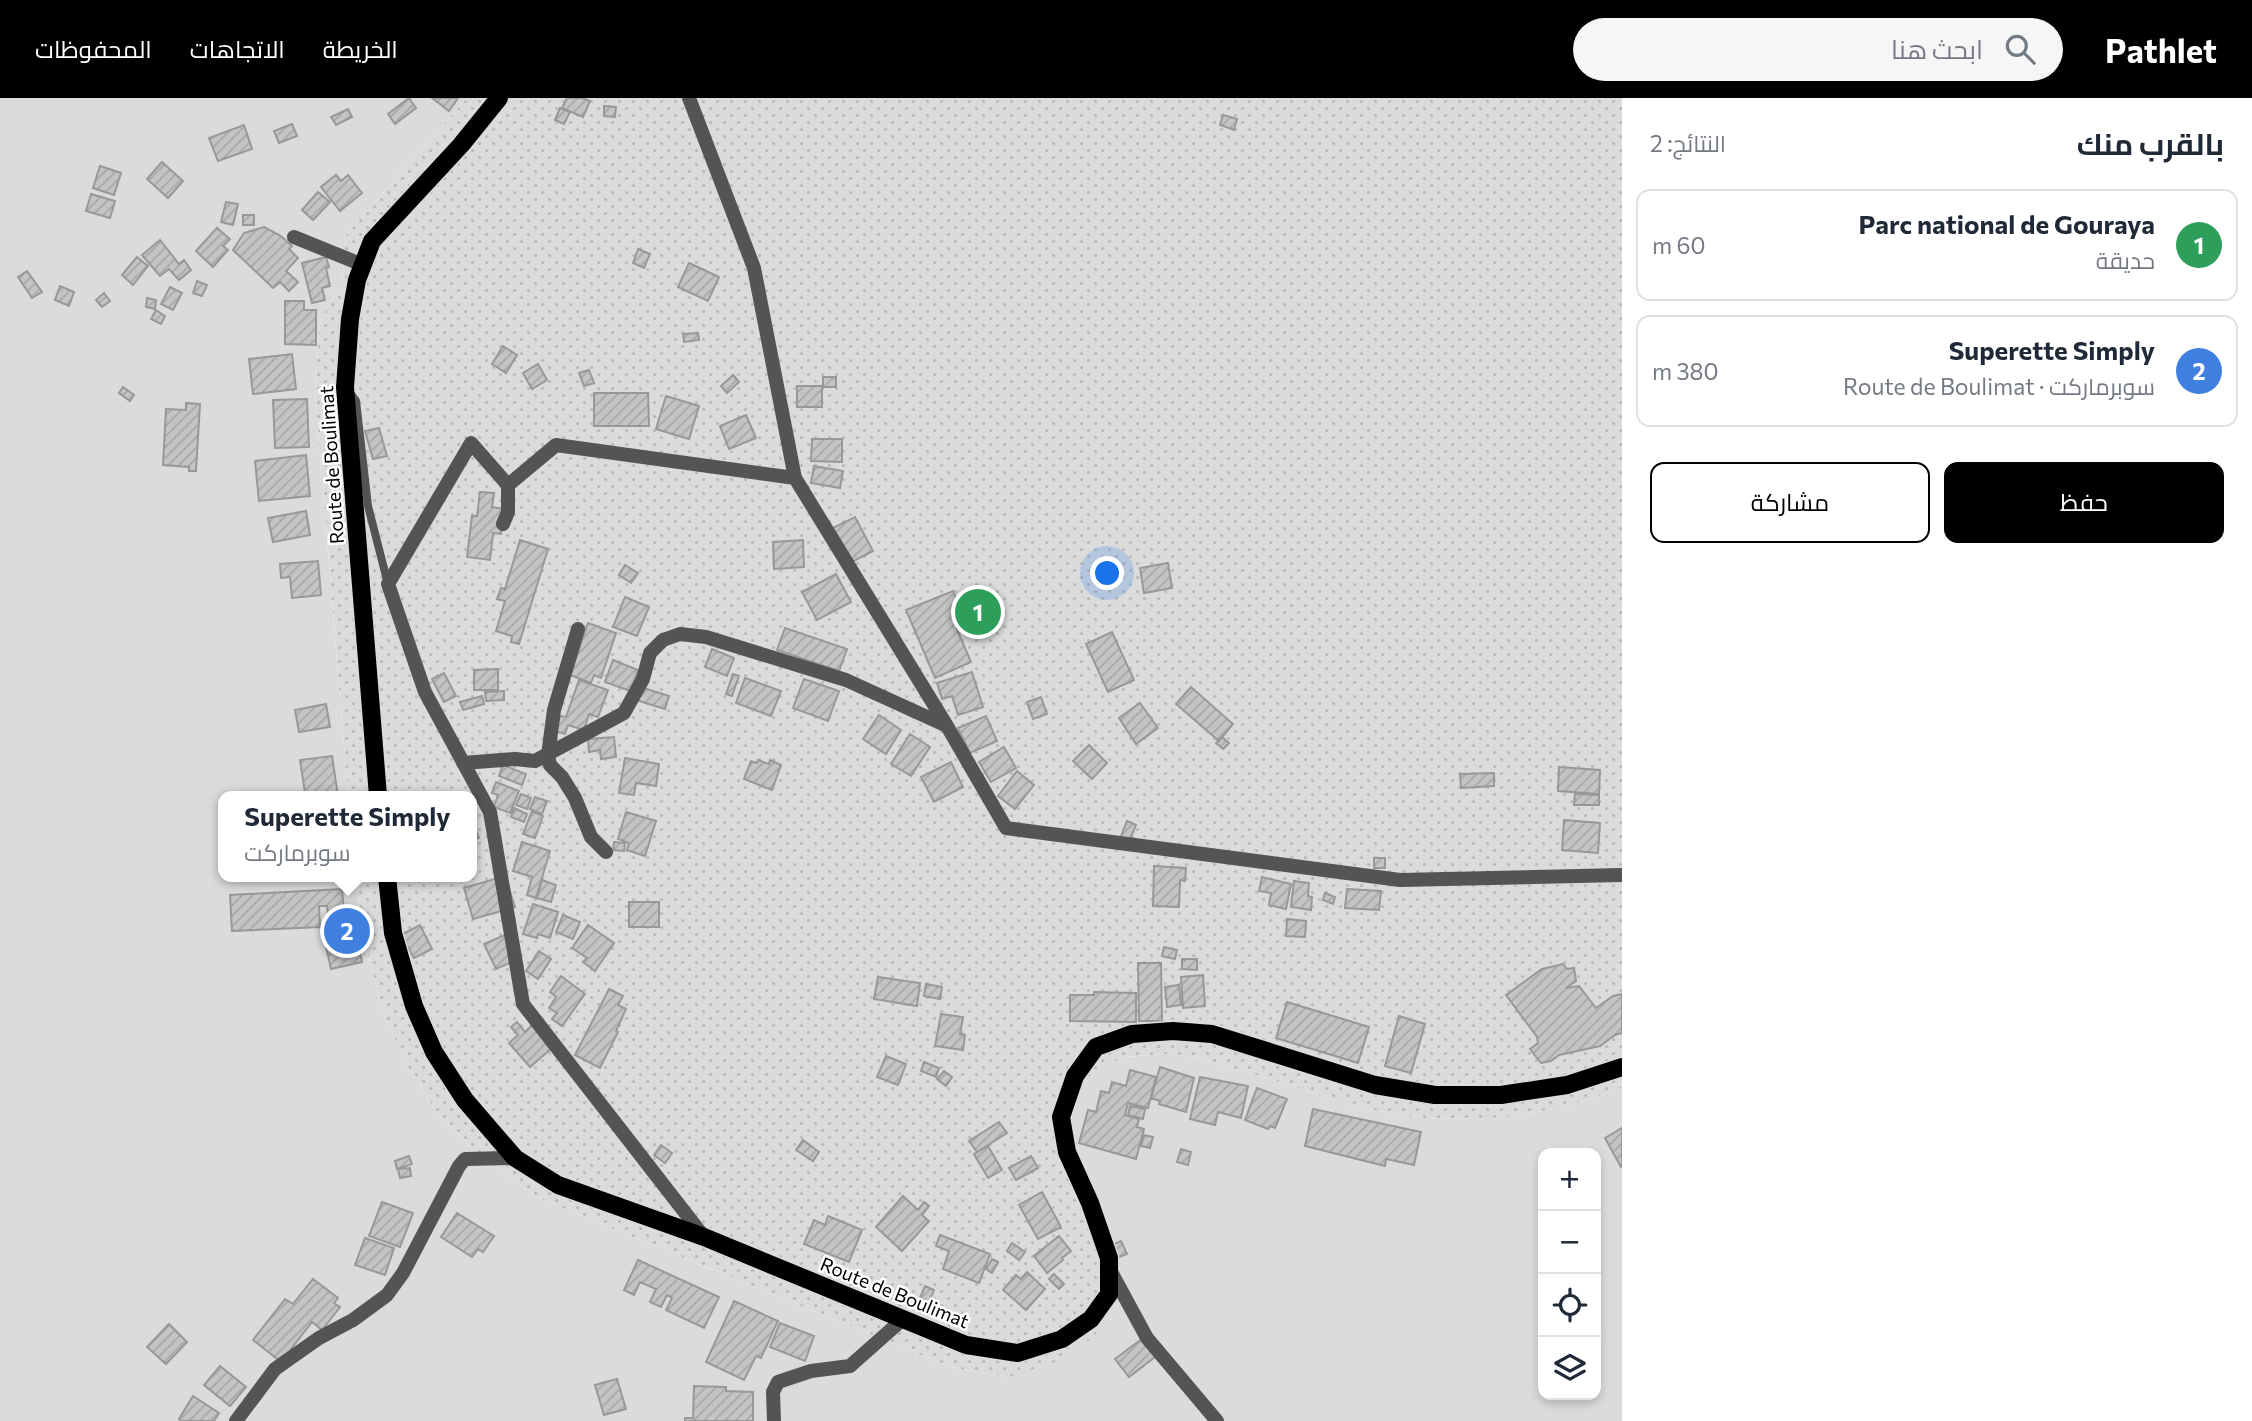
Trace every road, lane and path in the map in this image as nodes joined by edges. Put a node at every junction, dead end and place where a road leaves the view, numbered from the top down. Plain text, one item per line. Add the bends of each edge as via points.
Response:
1 (499, 98) edge
2 (689, 98) edge
3 (294, 237) dead end
4 (363, 265) junction
5 (345, 387) junction
6 (795, 478) junction
7 (508, 485) junction
8 (503, 524) dead end
9 (388, 584) junction
10 (578, 629) dead end
11 (947, 726) junction
12 (548, 755) junction
13 (463, 763) junction
14 (378, 791) edge
15 (606, 852) dead end
16 (1622, 875) edge
17 (388, 882) edge
18 (1622, 1067) edge
19 (515, 1158) junction
20 (704, 1237) junction
21 (1109, 1268) junction
22 (903, 1319) junction
23 (236, 1421) edge
24 (774, 1421) edge
25 (1216, 1421) edge

1 - 4 main road, Route de Boulimat via 372,242
2 - 6 street via 754,268
3 - 4 street
4 - 5 main road, Route de Boulimat via 350,319
5 - 9 lane via 356,401 368,506
5 - 14 main road, Route de Boulimat
6 - 7 street via 556,445
6 - 11 street
7 - 8 street
7 - 9 street via 471,443
9 - 13 street via 425,692
10 - 12 street via 554,710
11 - 12 street via 846,680 706,636 680,634 663,640 650,653 643,679 624,713
11 - 16 street via 1006,828 1400,880
12 - 13 street via 535,761
12 - 15 street via 550,765 575,798 591,837
13 - 20 street via 490,812 523,1004
17 - 19 main road, Route de Boulimat via 393,933 414,1006 434,1052 465,1100
18 - 21 main road, Route de Boulimat via 1567,1085 1528,1091 1435,1095 1376,1085 1212,1034 1132,1034 1096,1047 1075,1076 1061,1117 1067,1152
19 - 20 main road, Route de Boulimat via 558,1185
19 - 23 street via 465,1159 387,1295 275,1369
20 - 22 main road, Route de Boulimat
21 - 22 main road, Route de Boulimat via 1109,1294 1091,1319 1062,1339 1018,1353 966,1345
21 - 25 street via 1147,1338
22 - 24 street via 850,1366 811,1371 778,1382 773,1392

